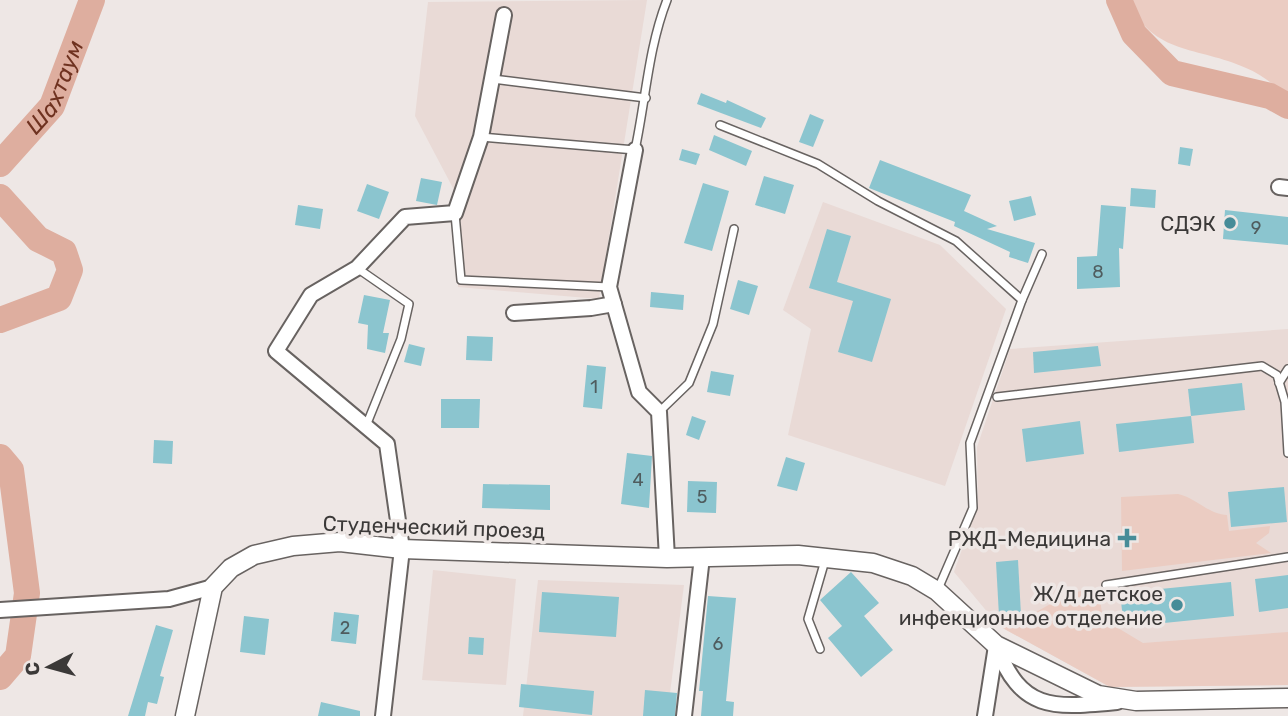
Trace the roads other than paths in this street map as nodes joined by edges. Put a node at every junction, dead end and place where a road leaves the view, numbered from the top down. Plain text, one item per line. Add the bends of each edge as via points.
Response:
1 (667, 0) edge
2 (504, 15) dead end
3 (493, 79) junction
4 (646, 98) junction
5 (720, 125) dead end
6 (481, 137) junction
7 (635, 150) junction
8 (455, 213) junction
9 (734, 229) dead end
10 (1042, 254) dead end
11 (357, 268) junction
12 (609, 287) junction
13 (1022, 300) junction
14 (614, 304) junction
15 (514, 313) dead end
16 (1288, 369) edge
17 (1279, 383) junction
18 (997, 397) dead end
19 (659, 412) junction
20 (366, 427) junction
21 (1288, 453) edge
22 (402, 549) junction
23 (827, 556) junction
24 (1288, 556) edge
25 (702, 557) junction
26 (667, 558) junction
27 (1106, 585) dead end
28 (213, 587) junction
29 (936, 592) junction
30 (0, 610) edge
31 (996, 645) junction
32 (820, 649) dead end
33 (1288, 698) edge
34 (1136, 701) junction
35 (185, 716) edge
36 (383, 716) edge
37 (684, 716) edge
38 (985, 716) edge

1 - 4 lane via 647,67
2 - 3 street
3 - 4 lane
3 - 6 street
4 - 7 lane
5 - 13 lane via 818,164 956,242
6 - 7 lane
6 - 8 street
7 - 12 street
8 - 11 street via 405,218
8 - 12 lane via 461,280
9 - 19 lane via 713,324 689,383
10 - 13 lane
11 - 20 lane via 409,304 401,339
11 - 20 street via 312,295 276,351
12 - 14 street
13 - 29 lane via 970,443 973,508
14 - 15 street
14 - 19 street via 639,392
16 - 17 lane
17 - 18 lane via 1277,374 1262,366
17 - 21 lane
19 - 26 street
20 - 22 street via 387,444
22 - 26 street, Студенческий проезд
22 - 28 street, Студенческий проезд via 340,542 293,546 254,555 231,568
22 - 36 street
23 - 25 street, Студенческий проезд
23 - 29 street, Студенческий проезд via 893,569
23 - 32 lane via 808,619
24 - 27 lane
25 - 26 street, Студенческий проезд
25 - 37 street
28 - 30 street via 169,599
28 - 35 street
29 - 31 street, Студенческий проезд
31 - 34 street, Студенческий проезд via 1098,695
31 - 34 street via 1016,685 1040,703 1082,706
31 - 38 street
33 - 34 street, Студенческий проезд

